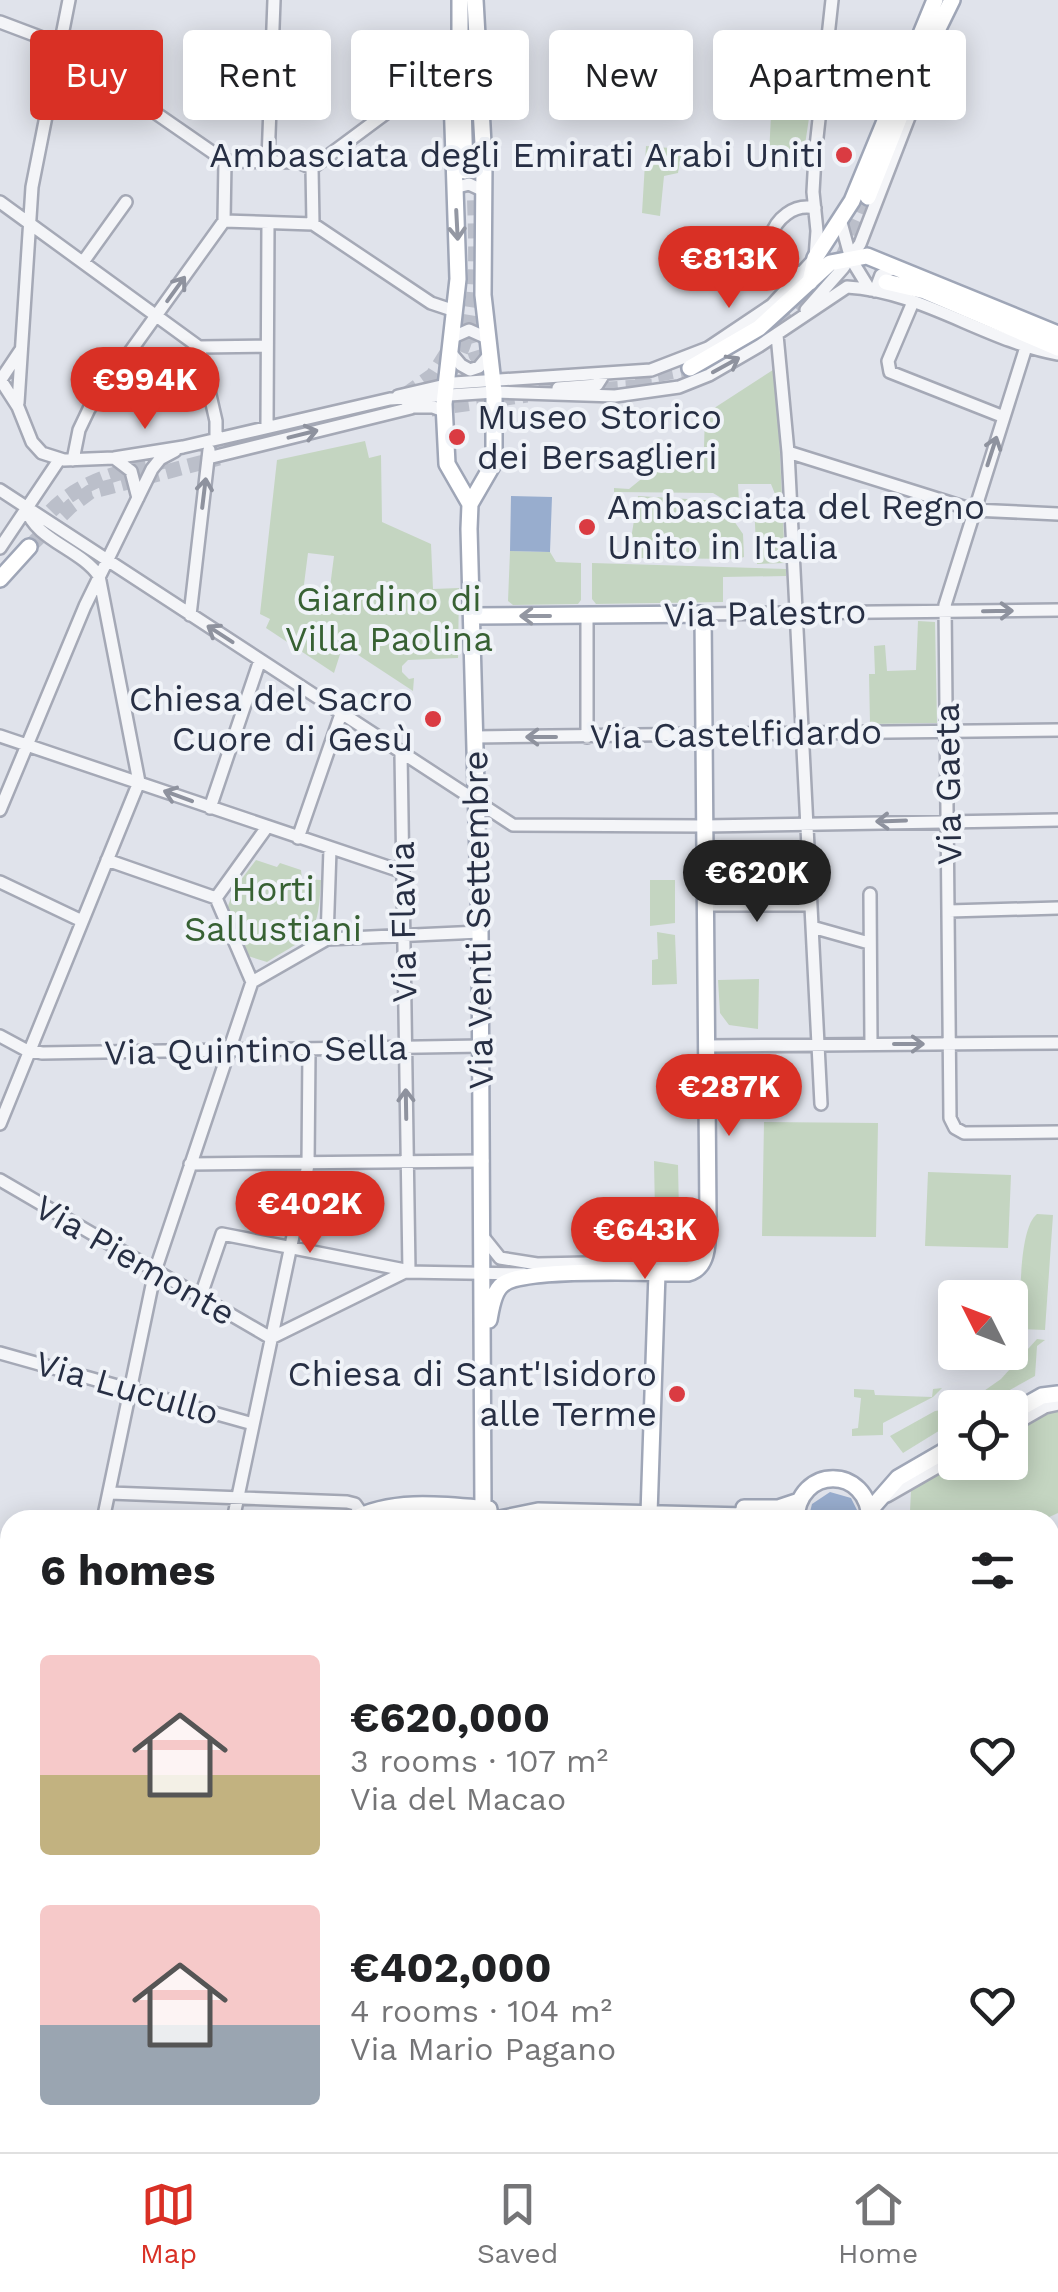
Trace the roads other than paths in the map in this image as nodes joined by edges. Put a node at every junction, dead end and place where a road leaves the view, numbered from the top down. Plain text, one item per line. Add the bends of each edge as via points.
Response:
1 (69, 0) edge
2 (274, 0) edge
3 (460, 0) edge
4 (475, 0) edge
5 (832, 0) edge
6 (935, 0) edge
7 (952, 0) edge
8 (0, 22) edge
9 (63, 30) edge
10 (460, 30) edge
11 (474, 30) edge
12 (30, 34) edge
13 (163, 117) edge
14 (45, 120) edge
15 (377, 120) edge
16 (453, 120) edge
17 (465, 120) edge
18 (470, 120) edge
19 (482, 120) edge
20 (226, 161) junction
21 (268, 161) junction
22 (312, 168) junction
23 (454, 188) junction
24 (484, 191) junction
25 (867, 197) junction
26 (0, 202) edge
27 (126, 202) dead end
28 (814, 208) junction
29 (840, 220) junction
30 (224, 221) junction
31 (28, 222) junction
32 (268, 224) junction
33 (313, 224) junction
34 (859, 252) junction
35 (83, 262) junction
36 (896, 266) junction
37 (812, 272) junction
38 (457, 286) junction
39 (483, 287) junction
40 (877, 288) junction
41 (913, 302) junction
42 (455, 310) junction
43 (156, 314) junction
44 (797, 321) junction
45 (1058, 334) edge
46 (778, 335) junction
47 (487, 338) junction
48 (451, 345) junction
49 (266, 346) junction
50 (23, 347) junction
51 (199, 347) junction
52 (1026, 347) junction
53 (1058, 351) edge
54 (489, 355) junction
55 (690, 370) junction
56 (604, 374) junction
57 (0, 380) edge
58 (493, 386) junction
59 (529, 392) junction
60 (444, 397) junction
61 (390, 400) junction
62 (18, 407) junction
63 (412, 408) junction
64 (1004, 418) junction
65 (267, 427) junction
66 (213, 440) junction
67 (183, 447) junction
68 (788, 452) junction
69 (114, 458) junction
70 (208, 458) junction
71 (59, 460) junction
72 (73, 460) junction
73 (0, 490) edge
74 (138, 498) junction
75 (470, 504) junction
76 (26, 508) junction
77 (973, 510) junction
78 (1058, 514) edge
79 (0, 548) edge
80 (84, 559) junction
81 (106, 559) junction
82 (0, 566) edge
83 (99, 576) junction
84 (0, 579) edge
85 (85, 606) junction
86 (108, 609) junction
87 (1058, 610) edge
88 (945, 612) junction
89 (796, 613) junction
90 (703, 614) junction
91 (190, 615) junction
92 (472, 616) junction
93 (587, 616) junction
94 (260, 660) junction
95 (341, 714) junction
96 (947, 730) junction
97 (1058, 730) edge
98 (803, 733) junction
99 (704, 735) junction
100 (0, 736) edge
101 (474, 737) junction
102 (587, 737) junction
103 (27, 746) junction
104 (401, 753) junction
105 (139, 782) junction
106 (477, 802) junction
107 (210, 808) junction
108 (0, 810) edge
109 (948, 820) junction
110 (1058, 820) edge
111 (806, 824) junction
112 (704, 826) junction
113 (266, 827) junction
114 (298, 838) junction
115 (330, 849) junction
116 (107, 860) junction
117 (403, 872) junction
118 (0, 882) edge
119 (870, 894) dead end
120 (216, 898) junction
121 (704, 905) junction
122 (810, 905) junction
123 (1058, 908) edge
124 (950, 911) junction
125 (82, 921) junction
126 (812, 927) junction
127 (480, 932) junction
128 (403, 934) junction
129 (327, 938) junction
130 (869, 943) junction
131 (252, 982) junction
132 (0, 1036) edge
133 (1058, 1043) edge
134 (871, 1044) junction
135 (948, 1044) junction
136 (818, 1045) junction
137 (482, 1046) junction
138 (706, 1046) junction
139 (405, 1048) junction
140 (309, 1050) junction
141 (30, 1051) junction
142 (228, 1051) junction
143 (821, 1104) dead end
144 (0, 1124) edge
145 (1058, 1132) edge
146 (483, 1161) junction
147 (407, 1162) junction
148 (190, 1164) junction
149 (308, 1165) junction
150 (0, 1180) edge
151 (708, 1232) junction
152 (484, 1238) junction
153 (290, 1248) junction
154 (155, 1271) junction
155 (410, 1271) junction
156 (482, 1272) junction
157 (657, 1274) junction
158 (538, 1275) junction
159 (200, 1298) junction
160 (485, 1335) junction
161 (272, 1338) junction
162 (0, 1352) edge
163 (1058, 1385) edge
164 (131, 1389) junction
165 (1050, 1395) edge
166 (1058, 1404) edge
167 (1028, 1416) edge
168 (254, 1424) junction
169 (938, 1455) edge
170 (938, 1468) edge
171 (904, 1474) junction
172 (856, 1487) junction
173 (110, 1493) junction
174 (238, 1498) junction
175 (799, 1501) junction
176 (106, 1510) edge
177 (236, 1510) edge
178 (358, 1510) edge
179 (386, 1510) edge
180 (444, 1510) edge
181 (489, 1510) edge
182 (650, 1510) edge
183 (762, 1510) edge
184 (798, 1510) edge
185 (871, 1510) edge
186 (873, 1510) edge
187 (874, 1510) edge

1 - 9 street
2 - 21 street
3 - 10 main road
4 - 11 main road
5 - 28 street
6 - 25 main road
7 - 25 main road
8 - 12 street
13 - 20 street
14 - 31 street
15 - 22 street
16 - 23 main road, Via Venti Settembre
17 - 18 main road via 469,172
19 - 24 main road
20 - 21 street
20 - 30 street
21 - 22 street
22 - 33 street
23 - 24 street via 469,184
23 -> 38 main road, Via Venti Settembre
24 - 39 main road
25 - 29 main road
25 - 34 street
26 - 31 street
27 - 35 street
28 - 37 street
28 - 37 street via 785,214 771,243 777,267
29 - 34 street
29 - 37 main road
30 - 32 street
43 -> 30 street
31 - 35 street
31 - 50 street
32 - 33 street
32 - 49 street
33 - 42 street via 429,302
34 - 36 main road
34 - 37 main road
34 - 40 street
34 - 44 street
35 - 43 street
36 - 40 street
36 - 45 main road
37 - 55 main road via 755,332
38 - 39 street
38 - 42 main road, Via Venti Settembre
39 - 47 main road
40 - 41 street
40 - 44 street via 836,292
40 - 53 main road via 925,290
41 - 52 street
41 - 64 street via 888,361 890,372
42 - 48 main road, Via Venti Settembre
43 - 51 street
43 - 72 street via 84,416
44 - 46 street
55 -> 46 street
46 - 68 street
47 - 48 street via 468,330
47 - 54 main road
48 - 54 street via 470,370
48 - 60 main road, Via Venti Settembre
49 - 51 street
49 - 65 street
50 - 57 street
50 - 62 street
51 - 66 street via 216,421
52 - 53 street
52 - 64 street, Via Gaeta
54 - 58 main road, Via Venti Settembre
55 - 56 street
55 - 59 street via 615,396
56 - 58 street
56 - 59 street via 597,384
57 - 62 street
58 - 59 street
58 - 60 street
58 - 75 main road, Via Venti Settembre via 492,464
60 - 61 street
60 - 63 street via 432,407
60 - 75 main road, Via Venti Settembre via 446,464
61 - 63 street
61 - 65 street
62 - 71 street via 35,447
70 -> 63 street
77 -> 64 street, Via Gaeta
65 - 66 street
66 - 67 street
66 - 70 street
67 - 69 street
67 - 74 street via 157,462
68 - 77 street
68 - 89 street
69 - 72 street
69 - 74 street via 131,472
91 -> 70 street
71 - 72 street
71 - 76 street
73 - 76 street
74 - 81 street
75 - 92 main road, Via Venti Settembre
76 - 79 street
76 - 80 street via 33,524
76 - 81 street
77 - 78 street
77 - 88 street, Via Gaeta
80 - 81 street
80 - 83 street
81 - 83 street
81 - 91 street
82 - 84 main road via 26,544
83 - 85 street
83 - 86 street
85 - 86 street
85 - 103 street
86 - 105 street
88 -> 87 street, Via Palestro
88 - 89 street, Via Palestro
88 - 96 street, Via Gaeta
89 - 90 street, Via Palestro
89 - 98 street
90 - 93 main road, Via Palestro
90 - 99 main road
94 -> 91 street
93 -> 92 main road, Via Palestro
92 - 101 main road, Via Venti Settembre
93 - 102 street
94 - 95 street
94 - 107 street
95 - 104 street
95 - 114 street
96 - 97 street, Via Castelfidardo
96 - 98 street, Via Castelfidardo
96 - 109 street, Via Gaeta
98 - 99 street, Via Castelfidardo
98 - 111 street
99 - 102 street, Via Castelfidardo
99 - 112 main road
100 - 103 street
102 -> 101 street, Via Castelfidardo
101 - 106 main road, Via Venti Settembre
103 - 105 street
103 - 108 street
104 - 106 street
104 - 117 street, Via Flavia
107 -> 105 street
105 - 116 street
106 - 112 street via 520,826
106 - 127 main road, Via Venti Settembre
107 - 113 street
109 - 110 street
109 -> 111 street
109 - 124 street, Via Gaeta
111 - 112 street
111 - 122 street
112 - 121 main road
113 - 114 street
113 - 120 street
114 - 115 street
115 - 117 street
115 - 129 street
116 - 120 street
116 - 125 street
117 - 128 street, Via Flavia
118 - 125 street
119 - 130 street
120 - 131 street
121 - 122 street
121 - 138 main road
122 - 126 street
123 - 124 street
124 - 135 street, Via Gaeta
125 - 141 street
126 - 130 street
126 - 136 street
127 - 128 street
127 - 137 main road, Via Venti Settembre
128 - 129 street
128 - 139 street, Via Flavia
129 - 131 street
130 - 134 street
131 - 142 street
132 - 141 street
133 - 135 street
134 -> 135 street
134 - 136 street
135 - 145 street, Via Gaeta via 950,1120 958,1130
136 - 138 street
136 - 143 street
137 - 139 street, Via Quintino Sella
137 - 146 main road, Via Venti Settembre
138 - 151 main road
139 - 140 street, Via Quintino Sella
147 -> 139 street, Via Flavia
140 - 142 street, Via Quintino Sella
140 - 149 street
141 - 142 street, Via Quintino Sella
141 - 144 street
142 - 148 street
146 - 147 street
146 - 152 main road, Via Venti Settembre
147 - 149 street
147 - 155 street, Via Flavia
148 - 149 street
148 - 154 street
149 - 153 street
150 - 154 street, Via Piemonte
151 - 152 street via 699,1254 685,1261 520,1263 498,1257
151 - 157 main road via 703,1264 692,1272
152 - 156 main road, Via Venti Settembre
153 - 155 street
153 - 159 street via 222,1234
153 - 161 street
154 - 159 street, Via Piemonte
154 - 164 street
155 - 156 street
155 - 161 street
156 - 158 street
156 - 160 main road, Via Venti Settembre
157 - 158 main road
157 - 182 main road
158 - 160 main road, Via Venti Settembre via 498,1290
159 - 161 street, Via Piemonte
160 - 181 main road, Via Venti Settembre
161 - 168 street
162 - 164 street, Via Lucullo
163 - 165 street
164 - 168 street, Via Lucullo
164 - 173 street
166 - 167 street
168 - 174 street
169 - 171 main road
170 - 187 street
171 - 172 main road
171 - 186 main road
172 - 175 main road via 824,1480
172 - 185 main road
173 - 174 street
173 - 176 street
174 - 177 street
174 - 178 street via 351,1502
175 - 183 main road
175 - 184 main road
179 - 180 main road

